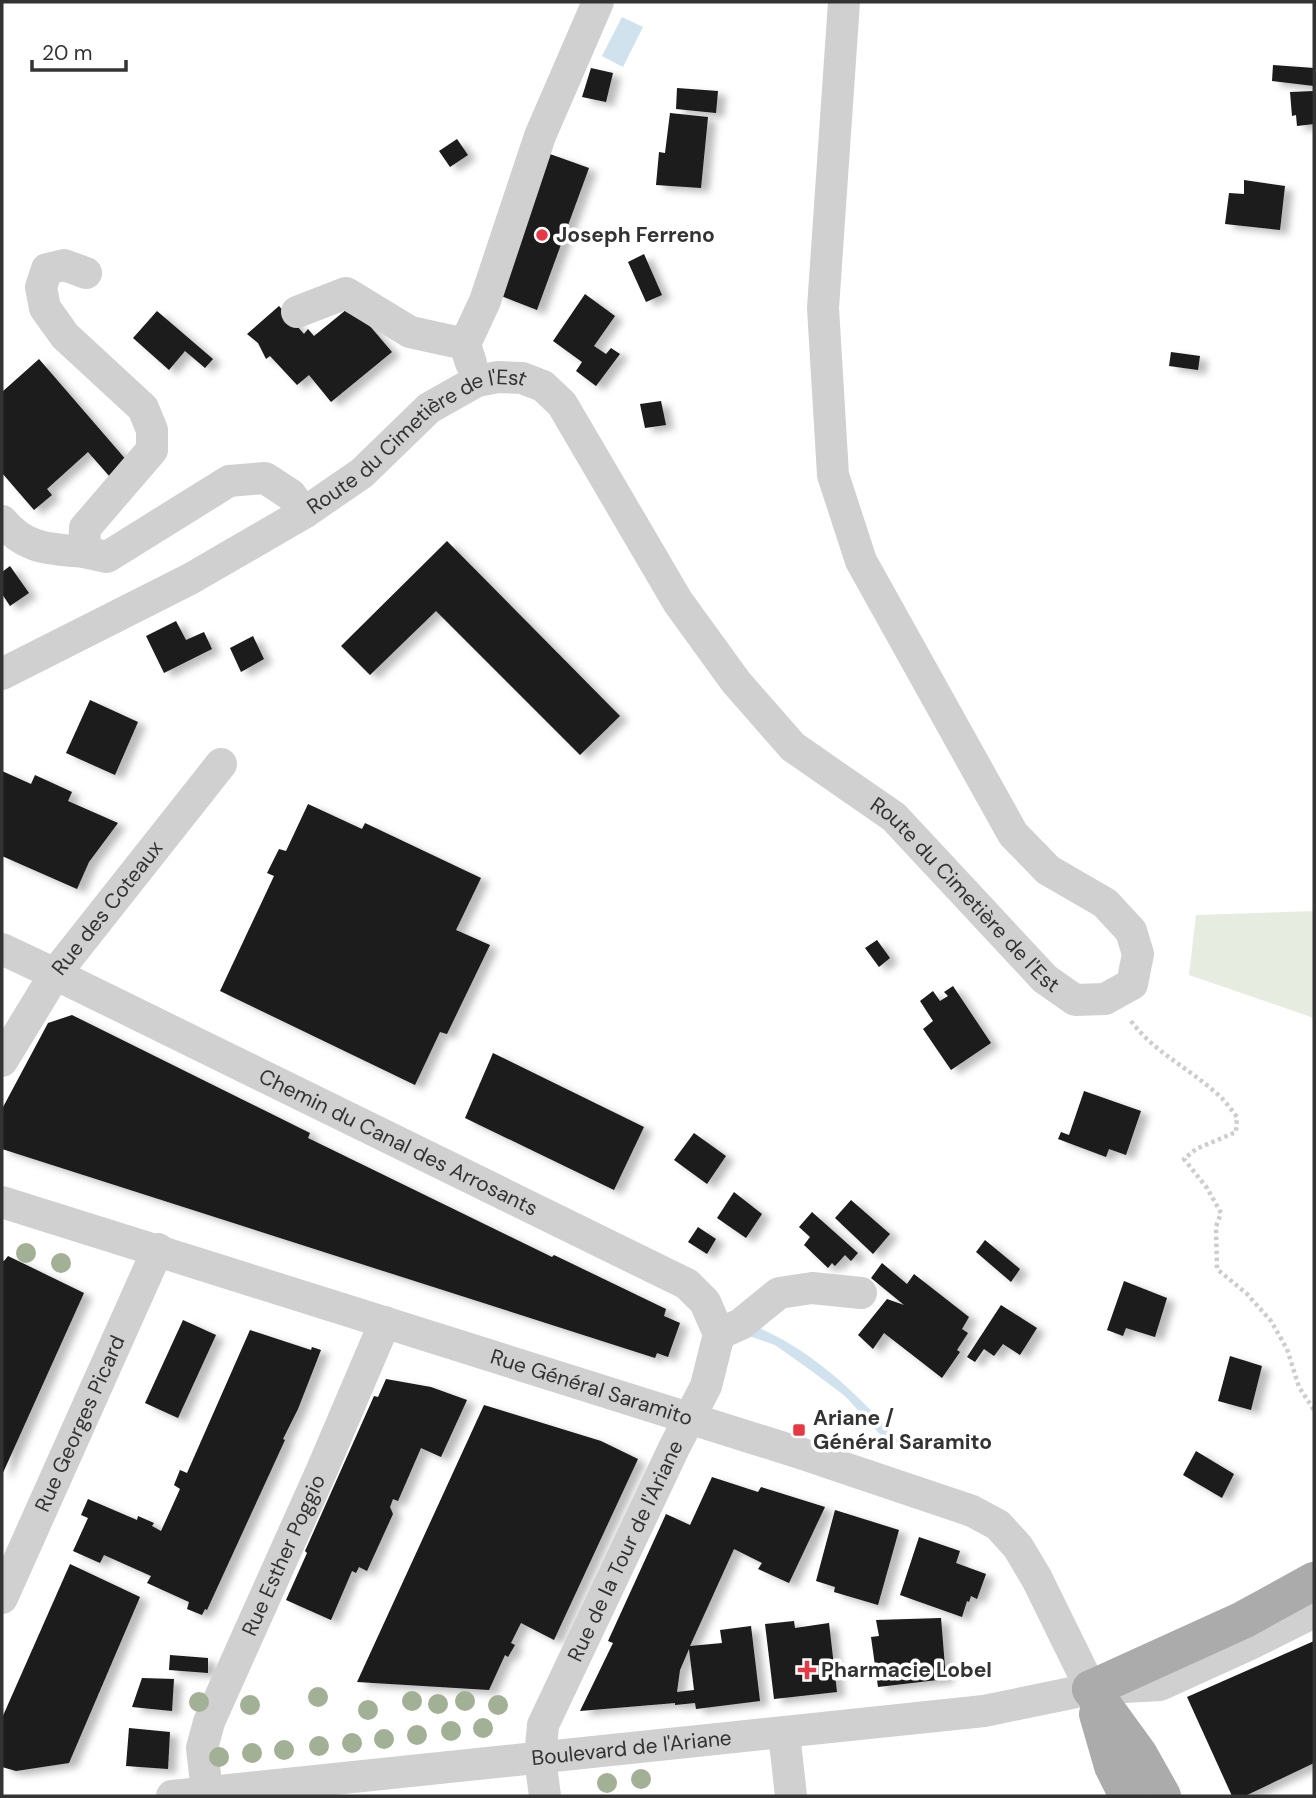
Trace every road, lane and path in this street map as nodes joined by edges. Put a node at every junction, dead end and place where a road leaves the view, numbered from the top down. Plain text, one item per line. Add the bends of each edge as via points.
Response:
1 (597, 2) edge
2 (844, 2) edge
3 (86, 273) dead end
4 (297, 312) dead end
5 (465, 344) junction
6 (477, 381) junction
7 (304, 513) junction
8 (2, 521) edge
9 (84, 552) junction
10 (2, 674) edge
11 (221, 764) dead end
12 (2, 950) edge
13 (55, 974) junction
14 (1111, 995) junction
15 (2, 1060) edge
16 (2, 1202) edge
17 (158, 1250) junction
18 (861, 1293) dead end
19 (385, 1322) junction
20 (719, 1334) junction
21 (1314, 1410) edge
22 (690, 1418) junction
23 (1314, 1581) edge
24 (2, 1598) edge
25 (1314, 1612) edge
26 (1091, 1689) junction
27 (784, 1733) junction
28 (540, 1758) junction
29 (207, 1792) junction
30 (172, 1796) edge
31 (545, 1796) edge
32 (791, 1796) edge
33 (1128, 1796) edge
34 (1162, 1796) edge

1 - 5 street via 540,136 485,301
2 - 14 street via 823,308 833,475 861,561 1013,834 1048,870 1105,902 1131,931 1138,954 1132,984
3 - 9 street via 64,265 47,269 41,287 45,308 65,336 143,408 152,430 152,450 85,528
4 - 5 street via 346,293 410,332
5 - 6 street
6 - 7 street, Route du Cimetière de l'Est via 429,408 362,473
6 - 14 street, Route du Cimetière de l'Est via 522,378 543,386 562,404 678,602 736,681 793,747 894,817 1045,979 1076,1000
7 - 9 street via 291,495 265,478 229,481 107,557
7 - 10 street, Route du Cimetière de l'Est via 190,579
8 - 9 street via 15,537 49,549
11 - 13 street, Rue des Coteaux
12 - 13 street, Chemin du Canal des Arrosants
13 - 15 street, Rue des Coteaux
13 - 20 street, Chemin du Canal des Arrosants via 687,1284 705,1302
14 - 21 path via 1141,1035 1219,1094 1237,1117 1236,1132 1185,1158 1221,1213 1216,1227 1217,1269 1271,1321 1287,1349 1298,1387
16 - 17 street, Rue Général Saramito
17 - 19 street, Rue Général Saramito
17 - 24 street, Rue Georges Picard
18 - 20 street via 812,1288 779,1293 741,1324
19 - 22 street, Rue Général Saramito
19 - 29 street, Rue Esther Poggio via 209,1722 202,1748
20 - 22 street, Rue de la Tour de l'Ariane via 706,1385
22 - 26 street, Rue Général Saramito via 972,1511 998,1525 1037,1579
22 - 28 street, Rue de la Tour de l'Ariane via 543,1725
23 - 26 main road via 1243,1620
25 - 26 street, Boulevard de l'Ariane via 1160,1685
26 - 27 street, Boulevard de l'Ariane via 1003,1709
26 - 33 main road via 1113,1766
26 - 34 main road via 1139,1755
27 - 28 street, Boulevard de l'Ariane
27 - 32 street
28 - 29 street, Boulevard de l'Ariane
28 - 31 street, Rue de la Tour de l'Ariane
29 - 30 street, Boulevard de l'Ariane

